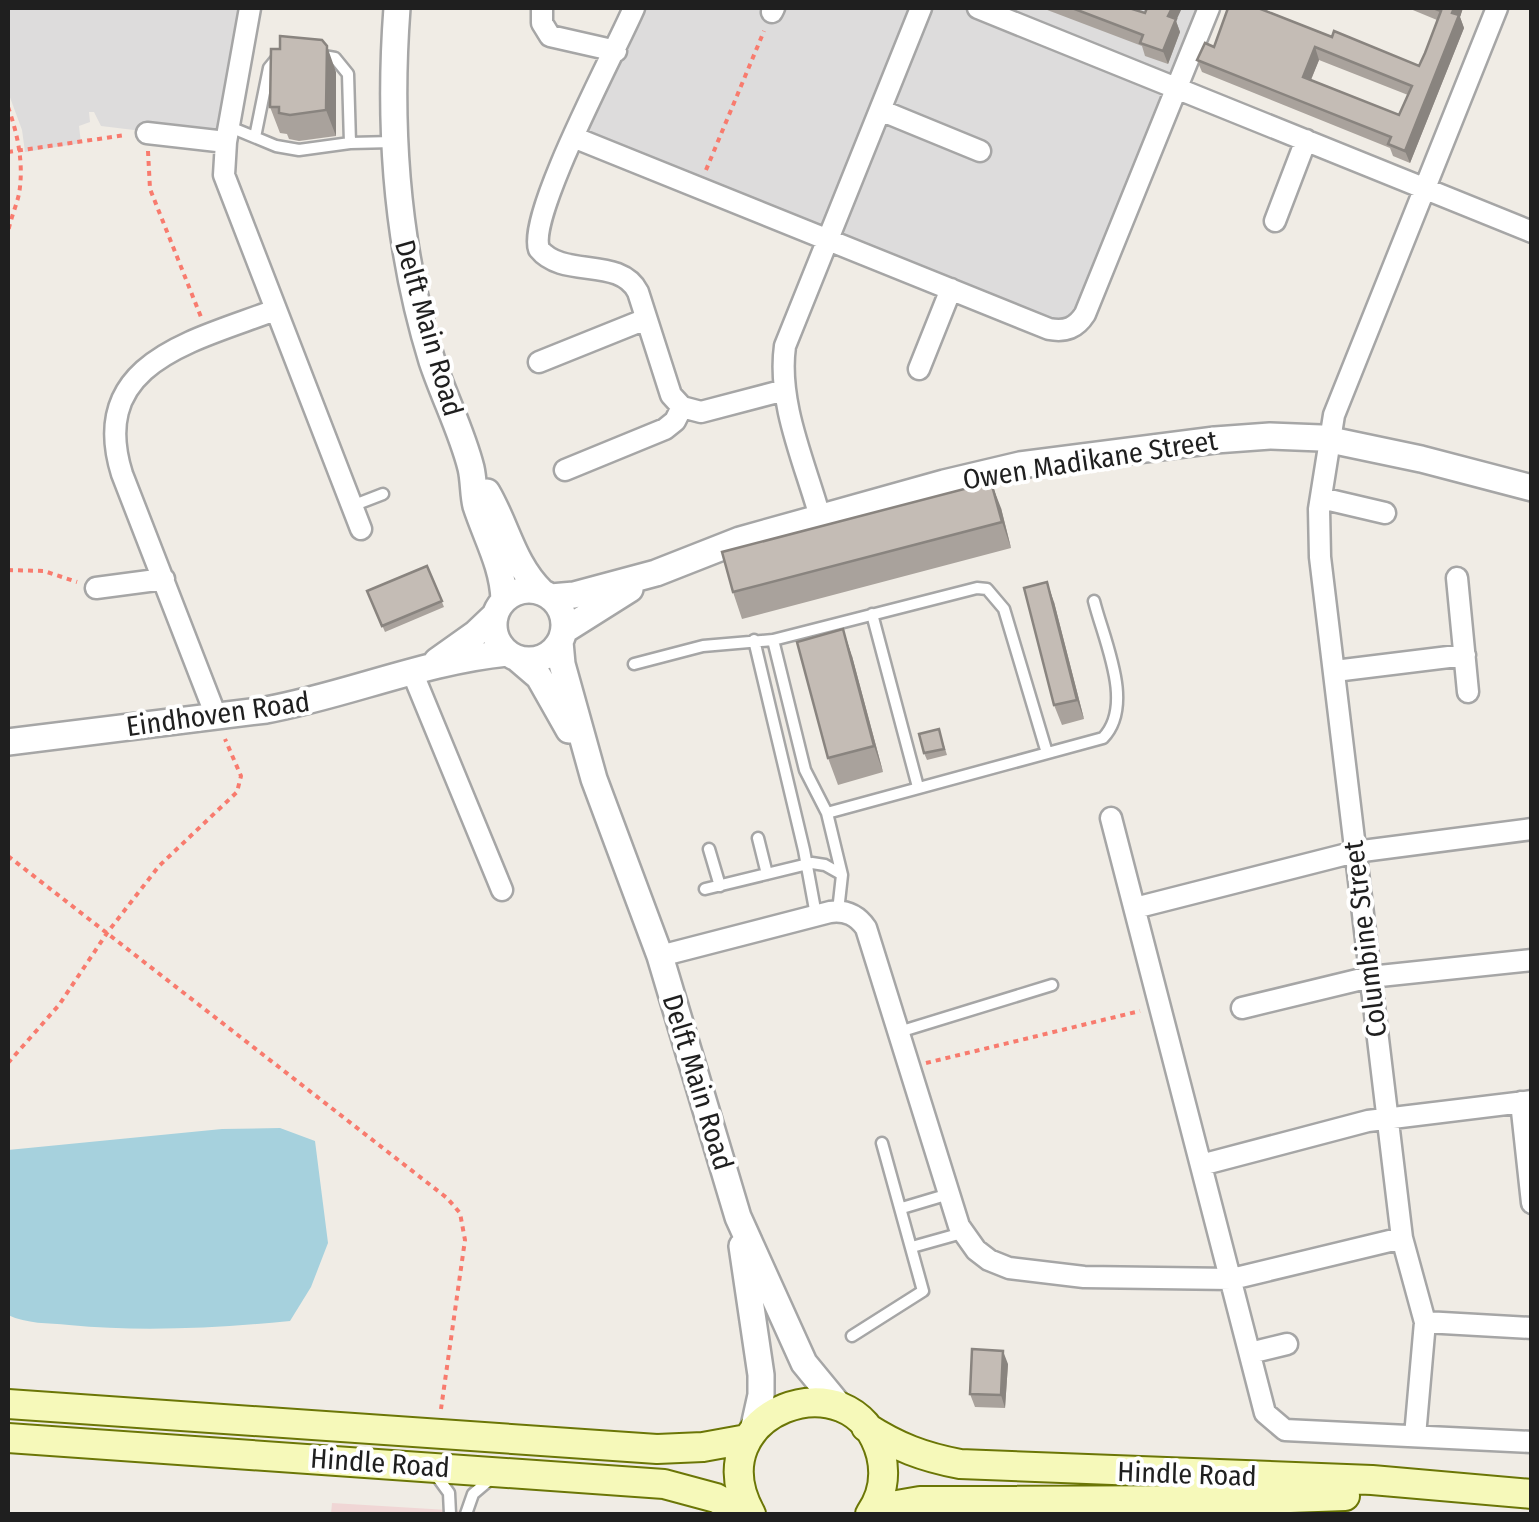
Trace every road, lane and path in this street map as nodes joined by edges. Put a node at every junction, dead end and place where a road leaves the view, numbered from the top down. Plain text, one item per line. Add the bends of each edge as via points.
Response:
1 (250, 8) edge
2 (391, 8) edge
3 (542, 8) edge
4 (634, 8) edge
5 (921, 8) edge
6 (978, 8) edge
7 (1209, 8) edge
8 (1498, 8) edge
9 (773, 10) edge
10 (616, 51) junction
11 (1176, 88) junction
12 (8, 107) edge
13 (880, 110) junction
14 (146, 132) junction
15 (227, 134) junction
16 (255, 137) junction
17 (573, 137) junction
18 (1306, 140) junction
19 (394, 142) junction
20 (350, 143) junction
21 (19, 150) junction
22 (980, 151) dead end
23 (8, 152) edge
24 (698, 188) junction
25 (1425, 189) junction
26 (1275, 221) dead end
27 (1532, 232) edge
28 (8, 233) edge
29 (828, 240) junction
30 (951, 289) junction
31 (275, 310) junction
32 (646, 319) junction
33 (208, 336) junction
34 (539, 362) dead end
35 (918, 370) dead end
36 (785, 390) junction
37 (682, 407) junction
38 (1331, 440) junction
39 (470, 467) junction
40 (565, 470) dead end
41 (1532, 488) edge
42 (382, 494) dead end
43 (1321, 498) junction
44 (352, 506) junction
45 (1385, 514) dead end
46 (820, 517) junction
47 (361, 529) dead end
48 (8, 570) edge
49 (656, 573) junction
50 (1457, 578) dead end
51 (164, 579) junction
52 (96, 588) joint
53 (546, 595) junction
54 (1094, 601) dead end
55 (500, 607) junction
56 (872, 614) junction
57 (562, 636) junction
58 (754, 640) junction
59 (773, 640) junction
60 (512, 656) junction
61 (1464, 656) junction
62 (634, 664) dead end
63 (418, 671) junction
64 (1335, 671) junction
65 (1468, 692) dead end
66 (216, 716) junction
67 (8, 742) edge
68 (1047, 753) junction
69 (594, 779) junction
70 (918, 787) junction
71 (826, 813) junction
72 (1111, 818) dead end
73 (1532, 829) edge
74 (758, 838) dead end
75 (709, 849) dead end
76 (1355, 852) junction
77 (8, 856) edge
78 (806, 864) junction
79 (767, 874) junction
80 (842, 875) junction
81 (720, 886) junction
82 (705, 889) dead end
83 (502, 890) dead end
84 (1135, 908) junction
85 (838, 911) junction
86 (816, 915) junction
87 (107, 933) junction
88 (660, 956) junction
89 (1532, 960) edge
90 (1370, 977) junction
91 (1052, 984) dead end
92 (1160, 1006) junction
93 (1242, 1008) dead end
94 (899, 1032) junction
95 (8, 1063) edge
96 (910, 1068) junction
97 (1526, 1101) edge
98 (1387, 1118) junction
99 (882, 1143) dead end
100 (1201, 1165) junction
101 (949, 1194) junction
102 (1532, 1203) edge
103 (902, 1208) junction
104 (738, 1217) junction
105 (962, 1233) junction
106 (1402, 1238) junction
107 (912, 1247) junction
108 (1232, 1279) junction
109 (1425, 1322) junction
110 (1532, 1328) edge
111 (852, 1336) dead end
112 (1286, 1344) dead end
113 (1250, 1352) junction
114 (8, 1404) edge
115 (841, 1408) junction
116 (440, 1414) dead end
117 (866, 1427) junction
118 (750, 1435) junction
119 (1415, 1436) junction
120 (8, 1438) edge
121 (1532, 1442) edge
122 (419, 1466) junction
123 (502, 1471) junction
124 (1456, 1489) junction
125 (1532, 1494) edge
126 (872, 1512) edge
127 (450, 1514) edge
128 (466, 1514) edge
129 (748, 1514) edge

1 - 15 street
2 - 19 street, Delft Main Road
3 - 10 street via 550,36
4 - 10 street
5 - 13 street
6 - 11 street
7 - 11 street
8 - 25 street, Columbine Street
9 - 24 path
10 - 17 street
11 - 18 street
11 - 30 street via 1080,321 1066,330 1050,329
12 - 21 path
13 - 22 street
13 - 29 street
14 - 15 street
14 - 21 path
14 - 33 path via 150,189
15 - 16 lane
15 - 31 street via 227,186
16 - 20 lane via 299,150
16 - 20 lane via 269,68 294,52 335,58 344,66
17 - 24 street
17 - 32 street via 538,225 539,249 557,262 624,276 635,286
18 - 25 street
18 - 26 street
19 - 20 lane
19 - 39 street, Delft Main Road via 414,300
21 - 23 path
21 - 28 path via 19,196
24 - 29 street
25 - 27 street
25 - 38 street, Columbine Street via 1334,416
29 - 30 street
29 - 36 street via 785,346
30 - 35 street
31 - 33 street
31 - 44 street
32 - 34 street
32 - 37 street via 671,396
33 - 51 street via 146,367 116,410 117,458
36 - 37 street via 701,412
36 - 46 street
37 - 40 street via 665,429
38 - 41 street, Owen Madikane Street
38 - 43 street, Columbine Street
38 - 46 street, Owen Madikane Street via 1215,440 1020,465
39 - 53 street, Delft Main Road via 517,560
39 - 55 street, Delft Main Road via 499,567
42 - 44 lane
43 - 45 street
43 - 64 street, Columbine Street via 1320,557
44 - 47 street
46 - 49 street, Owen Madikane Street
48 - 52 path via 44,572
49 - 53 street, Owen Madikane Street via 574,595
49 - 57 street, Owen Madikane Street
50 - 61 street
51 - 52 street
51 - 66 street
53 - 55 street via 522,590
53 - 57 street via 559,606
54 - 68 lane via 1119,714 1103,738
55 - 60 street via 495,636
55 - 63 street, Eindhoven Road via 475,634
56 - 59 lane
56 - 68 lane via 978,588 993,594 1004,609
56 - 70 lane
57 - 60 street via 542,658
57 - 69 street, Delft Main Road via 562,664
58 - 59 lane
58 - 62 lane
58 - 78 lane
59 - 71 lane via 805,770
60 - 63 street, Eindhoven Road
60 - 69 street, Delft Main Road via 539,677
61 - 64 street
61 - 65 street
63 - 66 street, Eindhoven Road via 308,702
63 - 83 street
64 - 76 street, Columbine Street
66 - 67 street, Eindhoven Road
66 - 87 path via 240,776 237,792 160,866
68 - 70 lane
69 - 88 street, Delft Main Road
70 - 71 lane
71 - 80 lane
72 - 84 street
73 - 76 street
74 - 79 lane
75 - 81 lane
76 - 84 street
76 - 90 street, Columbine Street
77 - 87 path
78 - 79 lane
78 - 80 lane
78 - 86 lane
79 - 81 lane
80 - 85 lane
81 - 82 lane
84 - 92 street
85 - 86 street
85 - 94 street via 866,928
86 - 88 street
87 - 95 path via 59,1006
87 - 116 path via 460,1213 465,1240
88 - 104 street, Delft Main Road
89 - 90 street
90 - 93 street
90 - 98 street, Columbine Street
91 - 94 lane
92 - 96 path
92 - 100 street
94 - 96 street
96 - 101 street
97 - 98 street
97 - 102 street
98 - 100 street
98 - 106 street, Columbine Street
99 - 103 lane
100 - 108 street
101 - 103 lane
101 - 105 street
103 - 107 lane
104 - 115 street, Delft Main Road via 804,1363
104 - 118 street, Delft Main Road via 762,1375
105 - 107 lane
105 - 108 street via 989,1260 1009,1268
106 - 108 street
106 - 109 street, Columbine Street
107 - 111 lane via 922,1291
108 - 113 street
109 - 110 street
109 - 119 street, Columbine Street
112 - 113 street
113 - 119 street via 1265,1413 1285,1430
114 - 118 main road, Hindle Road via 657,1449
115 - 117 main road, Hindle Road
115 - 118 main road via 802,1402 784,1407
117 - 124 main road, Hindle Road via 900,1448 960,1464
117 - 126 main road via 883,1467
118 - 129 main road via 738,1477
119 - 121 street
120 - 122 main road, Hindle Road
122 - 123 main road, Hindle Road
122 - 127 lane via 440,1478
123 - 128 lane via 473,1494
123 - 129 main road, Hindle Road via 664,1484
124 - 125 main road, Hindle Road
124 - 126 main road, Hindle Road via 1232,1500 920,1501

